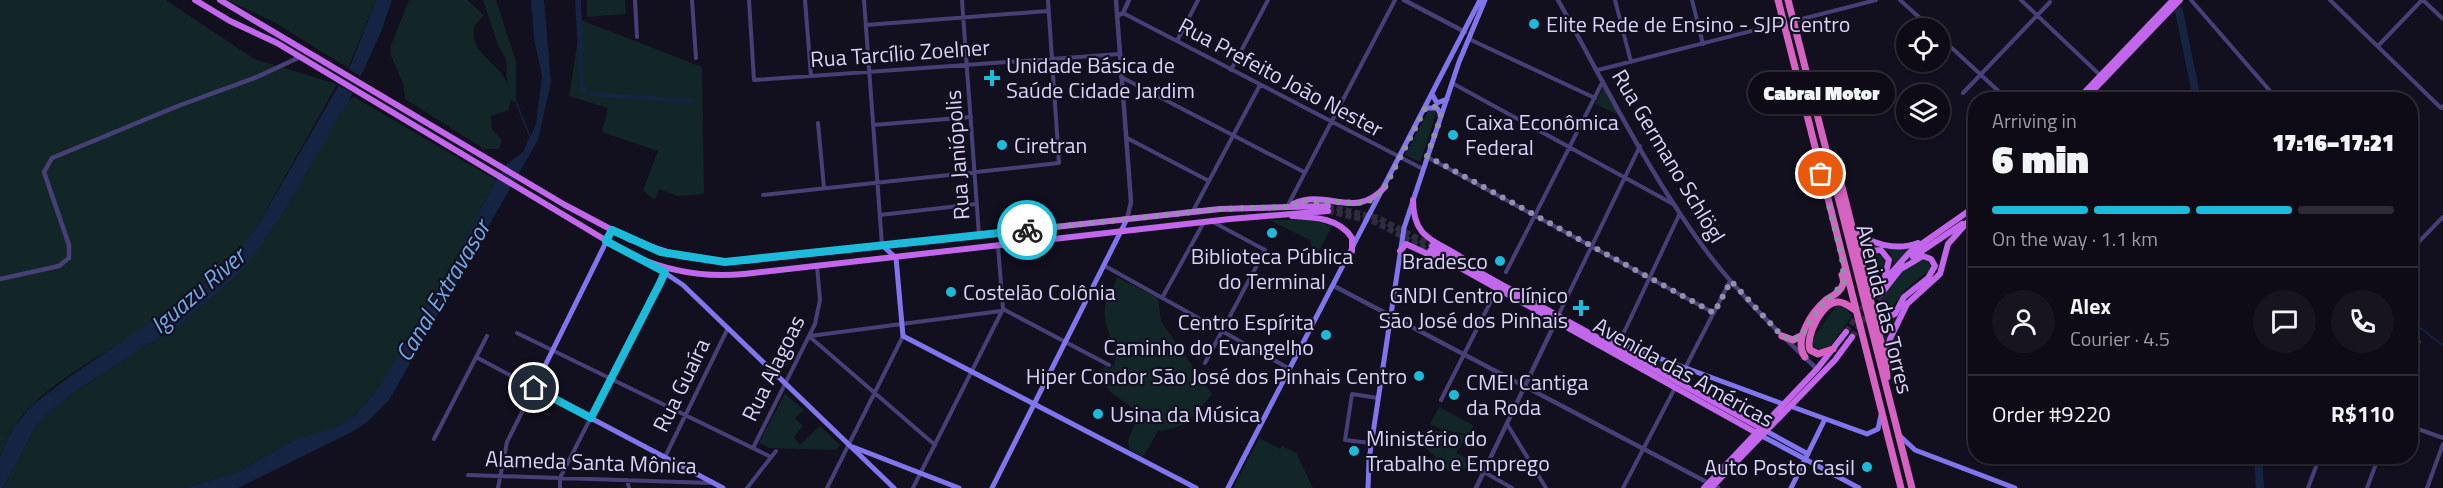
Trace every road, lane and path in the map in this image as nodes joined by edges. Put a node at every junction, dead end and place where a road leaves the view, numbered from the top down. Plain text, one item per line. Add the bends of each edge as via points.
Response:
1 (195, 0) edge
2 (220, 0) edge
3 (634, 0) edge
4 (692, 0) edge
5 (749, 0) edge
6 (805, 0) edge
7 (864, 0) edge
8 (962, 0) edge
9 (1048, 0) edge
10 (1129, 0) edge
11 (1198, 0) edge
12 (1268, 0) edge
13 (1395, 0) edge
14 (1404, 0) edge
15 (1480, 0) edge
16 (1485, 0) edge
17 (1558, 0) edge
18 (1615, 0) edge
19 (1692, 0) edge
20 (1778, 0) edge
21 (1788, 0) edge
22 (1876, 0) edge
23 (1900, 0) edge
24 (2021, 0) edge
25 (2173, 0) edge
26 (2180, 0) edge
27 (2191, 0) edge
28 (2330, 0) edge
29 (2423, 0) edge
30 (1866, 1) edge
31 (2050, 2) dead end
32 (1118, 9) edge
33 (1048, 11) junction
34 (2037, 15) junction
35 (964, 17) junction
36 (1919, 18) edge
37 (2443, 19) edge
38 (1793, 21) junction
39 (1784, 23) junction
40 (866, 25) junction
41 (1464, 32) junction
42 (637, 37) dead end
43 (1468, 39) junction
44 (1177, 41) junction
45 (1703, 44) junction
46 (1950, 46) edge
47 (2378, 46) junction
48 (1120, 54) junction
49 (300, 57) junction
50 (696, 58) dead end
51 (1052, 59) junction
52 (1631, 62) junction
53 (967, 65) junction
54 (1232, 70) junction
55 (1598, 70) junction
56 (869, 72) junction
57 (1981, 75) junction
58 (2101, 75) junction
59 (810, 76) junction
60 (1121, 77) junction
61 (1603, 81) junction
62 (1452, 83) junction
63 (1260, 85) junction
64 (1999, 92) edge
65 (2085, 92) edge
66 (2092, 92) edge
67 (2271, 92) edge
68 (1964, 93) dead end
69 (1432, 94) junction
70 (1595, 98) junction
71 (1447, 99) junction
72 (2442, 107) edge
73 (1425, 109) junction
74 (971, 117) junction
75 (1441, 117) junction
76 (1331, 122) junction
77 (818, 123) dead end
78 (873, 125) junction
79 (1233, 135) junction
80 (1126, 138) junction
81 (1640, 145) junction
82 (1569, 148) junction
83 (1827, 155) junction
84 (1427, 156) junction
85 (1400, 158) junction
86 (1423, 169) junction
87 (975, 172) junction
88 (1305, 172) junction
89 (1624, 178) junction
90 (1209, 181) junction
91 (878, 182) junction
92 (1385, 187) junction
93 (824, 188) junction
94 (1295, 191) junction
95 (763, 195) dead end
96 (1413, 200) junction
97 (1300, 201) junction
98 (976, 204) junction
99 (1675, 206) junction
100 (1288, 207) junction
101 (1968, 211) edge
102 (1193, 212) junction
103 (1680, 213) junction
104 (880, 215) junction
105 (1280, 215) junction
106 (1535, 215) junction
107 (2443, 217) edge
108 (1126, 219) junction
109 (1968, 219) edge
110 (1212, 221) junction
111 (1204, 222) junction
112 (1968, 222) edge
113 (1853, 228) junction
114 (612, 230) junction
115 (1122, 232) junction
116 (979, 235) junction
117 (606, 241) junction
118 (1925, 241) junction
119 (2418, 243) edge
120 (882, 245) junction
121 (998, 246) junction
122 (1592, 246) junction
123 (1431, 248) tunnel mouth
124 (1352, 251) junction
125 (1400, 251) junction
126 (1842, 257) junction
127 (896, 258) junction
128 (643, 260) junction
129 (816, 266) junction
130 (1105, 266) junction
131 (1863, 267) junction
132 (1901, 269) junction
133 (665, 272) junction
134 (1506, 272) dead end
135 (1649, 278) junction
136 (0, 279) edge
137 (1884, 279) junction
138 (1488, 280) junction
139 (1731, 281) junction
140 (1334, 286) junction
141 (1498, 289) junction
142 (1162, 298) junction
143 (1873, 309) junction
144 (1002, 310) junction
145 (1855, 310) junction
146 (1714, 313) junction
147 (1390, 315) junction
148 (1557, 318) junction
149 (902, 324) junction
150 (728, 327) junction
151 (1222, 331) junction
152 (1846, 332) tunnel mouth
153 (517, 333) dead end
154 (1591, 334) junction
155 (1803, 334) junction
156 (487, 336) dead end
157 (810, 336) junction
158 (903, 336) junction
159 (1782, 336) junction
160 (1852, 337) tunnel mouth
161 (1066, 342) junction
162 (1618, 344) junction
163 (1833, 349) junction
164 (552, 350) junction
165 (1464, 354) junction
166 (476, 357) junction
167 (1805, 357) junction
168 (1885, 358) junction
169 (1205, 363) dead end
170 (1109, 365) dead end
171 (1685, 368) junction
172 (1290, 369) junction
173 (1817, 369) junction
174 (971, 371) junction
175 (611, 379) junction
176 (785, 384) junction
177 (1676, 385) junction
178 (1525, 386) junction
179 (534, 388) junction
180 (875, 393) junction
181 (1888, 396) junction
182 (1378, 398) junction
183 (1441, 400) dead end
184 (1034, 404) junction
185 (1786, 405) junction
186 (1881, 413) junction
187 (685, 415) junction
188 (591, 418) junction
189 (1825, 419) junction
190 (1507, 424) junction
191 (2418, 429) edge
192 (1761, 432) junction
193 (1898, 433) junction
194 (2443, 438) edge
195 (434, 439) dead end
196 (1371, 443) junction
197 (2443, 444) edge
198 (849, 445) junction
199 (935, 445) junction
200 (753, 448) junction
201 (1643, 448) junction
202 (776, 451) dead end
203 (1808, 454) junction
204 (665, 457) junction
205 (771, 457) junction
206 (1804, 460) junction
207 (2317, 464) edge
208 (2376, 464) edge
209 (1484, 472) junction
210 (921, 473) junction
211 (468, 475) dead end
212 (499, 476) junction
213 (560, 477) junction
214 (627, 480) junction
215 (713, 483) junction
216 (1711, 486) edge
217 (498, 488) edge
218 (560, 488) edge
219 (628, 488) edge
220 (723, 488) edge
221 (747, 488) edge
222 (827, 488) edge
223 (894, 488) edge
224 (913, 488) edge
225 (959, 488) edge
226 (992, 488) edge
227 (1196, 488) edge
228 (1228, 488) edge
229 (1368, 488) edge
230 (1476, 488) edge
231 (1512, 488) edge
232 (1546, 488) edge
233 (1623, 488) edge
234 (1791, 488) edge
235 (1859, 488) edge
236 (1901, 488) edge
237 (1912, 488) edge
238 (2015, 488) edge
239 (2308, 488) edge
240 (2367, 488) edge
241 (2427, 488) edge

1 - 49 main road
2 - 114 main road
3 - 42 street
4 - 50 street
5 - 59 street, Rua Tarcílio Zoelner via 754,80
6 - 59 street
7 - 40 street
8 - 35 street, Rua Janiópolis
9 - 33 street
10 - 32 street
11 - 44 street
12 - 54 street
13 - 76 street
14 - 41 street
15 - 41 main road
16 - 43 main road
17 - 55 street, Rua Germano Schlögl
18 - 52 street
19 - 45 street
20 - 39 highway, Avenida das Torres
21 - 38 highway, Avenida das Torres
22 - 30 street
23 - 36 street
24 - 34 street
25 - 58 main road
26 - 66 main road
27 - 67 street
28 - 47 street
29 - 37 street
29 - 47 street
30 - 38 street
31 - 34 street
32 - 44 street, Rua Prefeito João Nester
32 - 48 street
33 - 35 street
33 - 51 street
34 - 57 street
34 - 58 street
35 - 40 street
35 - 53 street, Rua Janiópolis
38 - 83 highway, Avenida das Torres
39 - 45 street
39 - 126 highway, Avenida das Torres
40 - 56 street
41 - 69 main road
43 - 62 main road
43 - 70 street
44 - 54 street, Rua Prefeito João Nester
45 - 52 street
46 - 57 street
47 - 72 street
48 - 51 street, Rua Tarcílio Zoelner
48 - 60 street
49 - 117 main road
49 - 136 street via 51,158 44,172 69,246 69,258 59,266
51 - 53 street, Rua Tarcílio Zoelner
51 - 87 street via 1059,163
52 - 55 street
53 - 56 street, Rua Tarcílio Zoelner
53 - 74 street, Rua Janiópolis
54 - 63 street, Rua Prefeito João Nester
55 - 61 street, Rua Germano Schlögl
56 - 59 street, Rua Tarcílio Zoelner
56 - 78 street
57 - 64 street
57 - 68 street
58 - 65 main road
60 - 79 street
60 - 80 street
61 - 70 street
61 - 81 street, Rua Germano Schlögl
62 - 71 main road
62 - 82 street
63 - 76 street, Rua Prefeito João Nester
63 - 79 street
69 - 71 main road via 1437,103
69 - 73 main road
70 - 82 street
71 - 75 main road
73 - 75 main road via 1437,108
73 - 85 main road
74 - 78 street
74 - 87 street, Rua Janiópolis
75 - 84 main road
76 - 85 street, Rua Prefeito João Nester
76 - 88 street
77 - 93 street
78 - 91 street
79 - 88 street
79 - 90 street
80 - 90 street
80 - 108 street via 1131,202
81 - 89 street
81 - 99 street, Rua Germano Schlögl
82 - 89 street
82 - 106 street
83 - 113 highway via 1839,175
83 - 181 highway, Avenida das Torres
84 - 86 main road
84 - 106 street
85 - 86 street, Rua Prefeito João Nester
85 - 92 main road
86 - 96 main road
87 - 91 street
87 - 98 street, Rua Janiópolis
88 - 94 street
89 - 99 street
89 - 122 street
90 - 102 street
91 - 93 street
91 - 104 street
92 - 97 main road via 1364,203
92 - 124 main road
93 - 95 street
94 - 97 street
94 - 100 street
96 - 125 main road
96 - 138 main road via 1414,222 1421,233
97 - 100 main road
98 - 104 street
98 - 116 street, Rua Janiópolis
99 - 103 street, Rua Germano Schlögl
100 - 102 main road
100 - 105 main road via 1328,208
101 - 118 main road
102 - 108 main road
103 - 135 street
103 - 139 street, Rua Germano Schlögl
104 - 120 street
105 - 110 main road
105 - 124 main road via 1334,223 1350,234
106 - 122 street
106 - 134 street
107 - 119 street
108 - 115 main road
108 - 116 main road
109 - 132 main road
110 - 111 main road
110 - 151 street via 1265,250
111 - 115 main road
111 - 142 street
112 - 168 main road via 1948,244 1940,274 1907,304
113 - 118 main road via 1868,240 1890,246
113 - 131 highway
114 - 117 main road
114 - 120 main road via 661,252 718,261
115 - 121 main road
115 - 130 main road
116 - 120 main road
117 - 128 main road
117 - 164 main road
118 - 137 main road
120 - 127 main road
121 - 127 main road
121 - 144 street
122 - 135 street
122 - 148 street
123 - 138 main road, Avenida das Américas
124 - 140 main road
125 - 138 main road via 1404,244 1412,245 1463,273
125 - 147 main road
126 - 145 highway, Avenida das Torres
126 - 155 highway via 1844,283 1820,307
127 - 129 main road
127 - 149 main road
128 - 129 main road via 712,275
128 - 133 main road
129 - 157 street, Rua Alagoas via 820,300
130 - 142 street
130 - 161 main road
131 - 137 main road via 1868,251 1881,250 1889,260
131 - 143 highway
132 - 137 main road via 1878,292
132 - 143 main road via 1923,256 1935,266 1928,278 1904,297 1895,314 1885,318
133 - 150 main road
133 - 175 street
135 - 146 street
135 - 162 street
138 - 141 main road, Avenida das Américas
138 - 148 main road, Avenida das Américas
139 - 146 street
139 - 159 street, Rua Germano Schlögl
140 - 147 street
140 - 172 main road
141 - 148 main road, Avenida das Américas
141 - 165 street
142 - 151 street
143 - 168 highway
144 - 149 street
144 - 161 street
144 - 174 street
145 - 163 highway via 1841,302 1832,304 1811,333 1809,347 1814,353
145 - 186 highway, Avenida das Torres
146 - 171 street
147 - 165 street
147 - 182 main road
148 - 154 main road, Avenida das Américas
148 - 177 main road, Avenida das Américas
148 - 178 street
149 - 157 street
149 - 158 main road
150 - 176 main road
150 - 187 street, Rua Guaíra
151 - 169 street
151 - 172 street
152 - 163 main road
153 - 164 street
154 - 162 main road
154 - 177 main road, Avenida das Américas
155 - 159 highway via 1793,340
155 - 167 highway via 1800,346
156 - 166 street
157 - 176 street, Rua Alagoas
157 - 180 street
158 - 174 main road
158 - 180 street
159 - 167 street, Rua Germano Schlögl
160 - 185 main road via 1835,360
161 - 170 street
161 - 184 main road
162 - 171 main road
163 - 173 main road
164 - 175 street
164 - 179 main road
165 - 178 street
165 - 183 street
166 - 179 street
166 - 195 street
167 - 173 street, Rua Germano Schlögl
168 - 181 highway
171 - 177 street
171 - 185 main road
172 - 228 main road
173 - 185 main road
174 - 184 main road
174 - 199 street
175 - 187 street
175 - 188 street
176 - 198 main road
176 - 200 street, Rua Alagoas
177 - 192 main road, Avenida das Américas
177 - 201 street
178 - 190 street
178 - 201 street
179 - 188 main road
179 - 212 street via 507,442
180 - 198 street
180 - 199 street
181 - 193 highway, Avenida das Torres
182 - 196 main road
182 - 196 street via 1352,394 1345,440
184 - 226 main road
184 - 227 main road
185 - 189 main road
185 - 192 main road
186 - 189 main road via 1878,429 1872,434
186 - 236 highway, Avenida das Torres
187 - 200 street
187 - 204 street, Rua Guaíra
188 - 204 main road
188 - 213 street
189 - 203 main road
190 - 209 street
190 - 232 street
191 - 194 street
192 - 203 main road, Avenida das Américas
192 - 206 main road, Avenida das Américas
192 - 216 main road
193 - 237 highway, Avenida das Torres
193 - 238 main road via 1915,450
196 - 229 main road
197 - 241 street
198 - 210 main road
198 - 222 street
198 - 223 main road
199 - 210 street
200 - 205 street
201 - 216 street
201 - 233 street
202 - 205 street
203 - 206 main road
204 - 215 main road
205 - 221 street
206 - 234 main road
206 - 235 main road, Avenida das Américas
207 - 239 street
208 - 240 street
209 - 230 street
209 - 231 street
210 - 224 street
210 - 225 main road
211 - 212 street, Alameda Santa Mônica
212 - 213 street, Alameda Santa Mônica
212 - 217 street
213 - 214 street, Alameda Santa Mônica
213 - 218 street
214 - 215 street, Alameda Santa Mônica
214 - 219 street
215 - 220 main road

